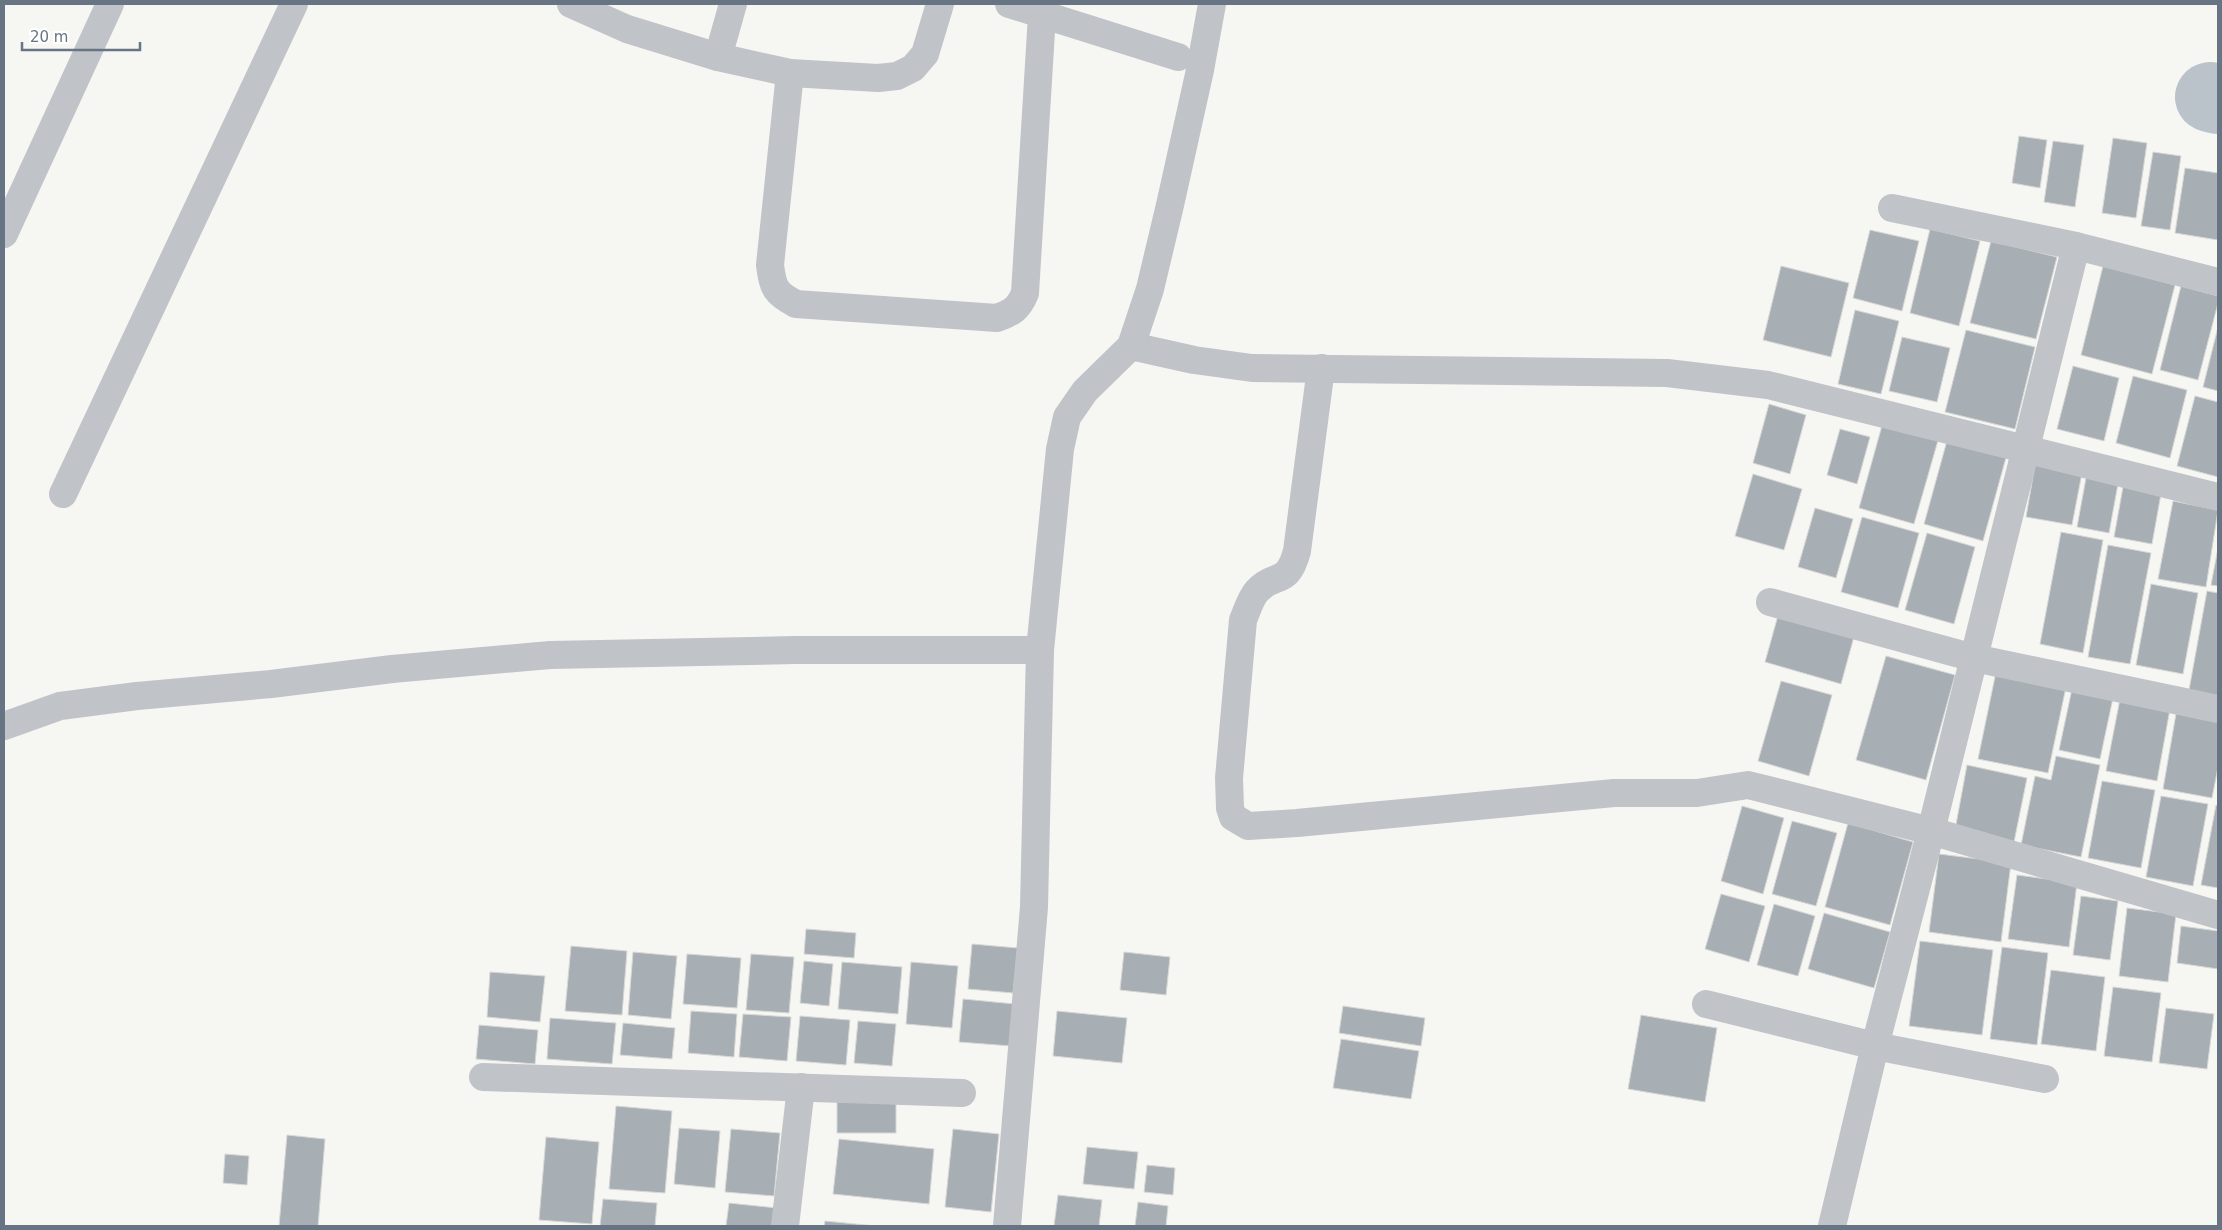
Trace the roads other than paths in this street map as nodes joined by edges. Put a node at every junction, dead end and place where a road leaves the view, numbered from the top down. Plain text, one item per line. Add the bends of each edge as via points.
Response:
1 (110, 4) edge
2 (294, 4) edge
3 (571, 4) edge
4 (733, 4) edge
5 (940, 4) edge
6 (1009, 4) edge
7 (1212, 4) edge
8 (1042, 15) junction
9 (718, 57) junction
10 (1178, 57) dead end
11 (790, 74) junction
12 (1892, 208) dead end
13 (4, 234) edge
14 (2076, 246) junction
15 (2218, 282) edge
16 (1131, 346) junction
17 (1321, 368) junction
18 (2024, 448) junction
19 (62, 494) dead end
20 (2218, 497) edge
21 (1770, 602) dead end
22 (1040, 650) junction
23 (1974, 658) junction
24 (2218, 709) edge
25 (4, 726) edge
26 (1931, 831) junction
27 (2218, 916) edge
28 (1706, 1004) dead end
29 (1875, 1046) junction
30 (483, 1077) dead end
31 (2045, 1079) dead end
32 (801, 1087) junction
33 (962, 1093) dead end
34 (785, 1226) edge
35 (1007, 1226) edge
36 (1832, 1226) edge

1 - 13 street
2 - 19 street
3 - 9 street via 626,29
4 - 9 street
5 - 11 street via 925,54 913,68 897,76
6 - 8 street
7 - 16 street via 1166,223 1150,289
8 - 10 street
8 - 11 street via 1025,293 1011,313 997,318 796,304 781,296 772,282 770,265
9 - 11 street
12 - 14 street
14 - 15 street
14 - 18 street
16 - 17 street via 1194,360 1252,368
16 - 22 street via 1084,392 1067,416 1060,449
17 - 18 street via 1667,372 1768,385
17 - 26 street via 1292,568 1257,591 1244,620 1229,778 1230,808 1240,823 1248,826 1297,823 1614,793 1697,793 1748,785
18 - 20 street
18 - 23 street
21 - 23 street
22 - 25 street via 550,654 60,706
22 - 35 street via 1034,907
23 - 24 street
23 - 26 street
26 - 27 street
26 - 29 street
28 - 29 street
29 - 31 street
29 - 36 street
30 - 32 street
32 - 33 street
32 - 34 street

